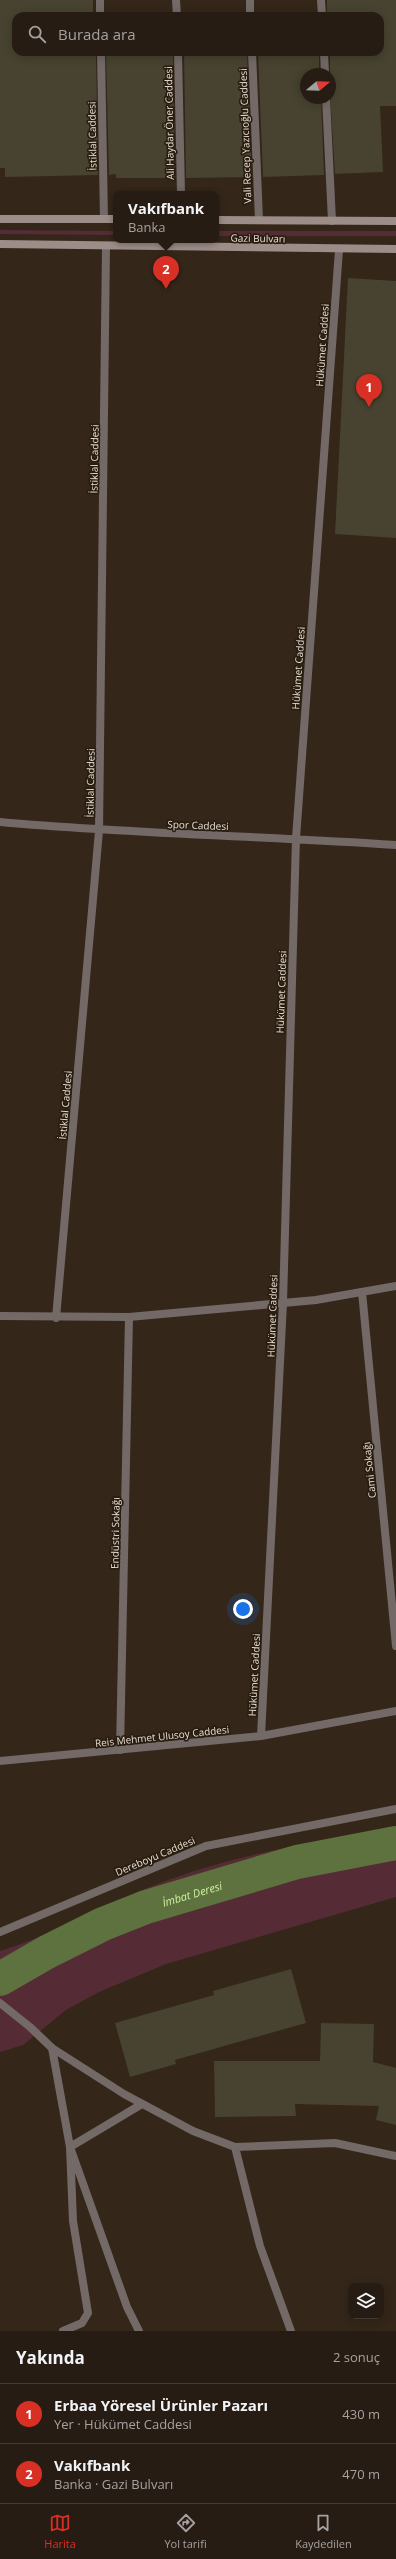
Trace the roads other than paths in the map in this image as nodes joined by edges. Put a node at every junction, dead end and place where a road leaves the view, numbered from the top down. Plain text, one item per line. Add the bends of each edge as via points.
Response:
1 (100, 0) edge
2 (176, 0) edge
3 (250, 0) edge
4 (321, 0) edge
5 (100, 12) edge
6 (177, 12) edge
7 (250, 12) edge
8 (322, 12) edge
9 (101, 56) edge
10 (178, 56) edge
11 (252, 56) edge
12 (324, 56) edge
13 (325, 68) edge
14 (326, 104) edge
15 (181, 191) edge
16 (0, 219) edge
17 (104, 219) junction
18 (113, 219) edge
19 (219, 220) edge
20 (258, 220) junction
21 (332, 220) junction
22 (396, 221) edge
23 (0, 244) edge
24 (106, 246) junction
25 (396, 249) edge
26 (339, 250) junction
27 (0, 822) edge
28 (99, 831) junction
29 (296, 838) junction
30 (396, 845) edge
31 (396, 1286) edge
32 (362, 1292) junction
33 (283, 1303) junction
34 (0, 1316) edge
35 (129, 1317) junction
36 (56, 1318) junction
37 (396, 1646) edge
38 (396, 1711) edge
39 (261, 1736) junction
40 (120, 1750) junction
41 (0, 1761) edge
42 (396, 1809) edge
43 (0, 1932) edge
44 (0, 2003) edge
45 (52, 2048) junction
46 (142, 2104) junction
47 (70, 2147) junction
48 (235, 2147) junction
49 (396, 2156) edge
50 (63, 2331) edge
51 (139, 2331) edge
52 (291, 2331) edge

1 - 5 street
2 - 6 street
3 - 7 street
4 - 8 street
9 - 17 street, İstiklal Caddesi
10 - 15 street, Ali Haydar Öner Caddesi
11 - 20 street, Vali Recep Yazıcıoğlu Caddesi
12 - 13 street
14 - 21 street
16 - 17 main road
17 - 18 main road
19 - 20 main road, Gazi Bulvarı
20 - 21 main road, Gazi Bulvarı
21 - 22 main road, Gazi Bulvarı
23 - 24 main road, Gazi Bulvarı
24 - 26 main road, Gazi Bulvarı
24 - 28 street, İstiklal Caddesi
25 - 26 main road, Gazi Bulvarı
26 - 29 street, Hükümet Caddesi
27 - 28 street, Spor Caddesi
28 - 29 street, Spor Caddesi
28 - 36 street, İstiklal Caddesi
29 - 30 street, Spor Caddesi
29 - 33 street, Hükümet Caddesi
31 - 32 street
32 - 33 street
32 - 37 street, Cami Sokağı
33 - 35 street
33 - 39 street, Hükümet Caddesi
34 - 36 street
35 - 36 street
35 - 40 street, Endüstri Sokağı
38 - 39 street, Reis Mehmet Ulusoy Caddesi
39 - 40 street, Reis Mehmet Ulusoy Caddesi
40 - 41 street, Reis Mehmet Ulusoy Caddesi
42 - 43 street, Dereboyu Caddesi via 206,1846
44 - 45 street via 30,2026
45 - 46 street
45 - 47 street
46 - 47 street
46 - 48 street via 193,2131
47 - 50 street via 73,2221 88,2313 82,2324
47 - 51 street via 127,2308
48 - 49 street via 335,2143
48 - 52 street via 260,2246

